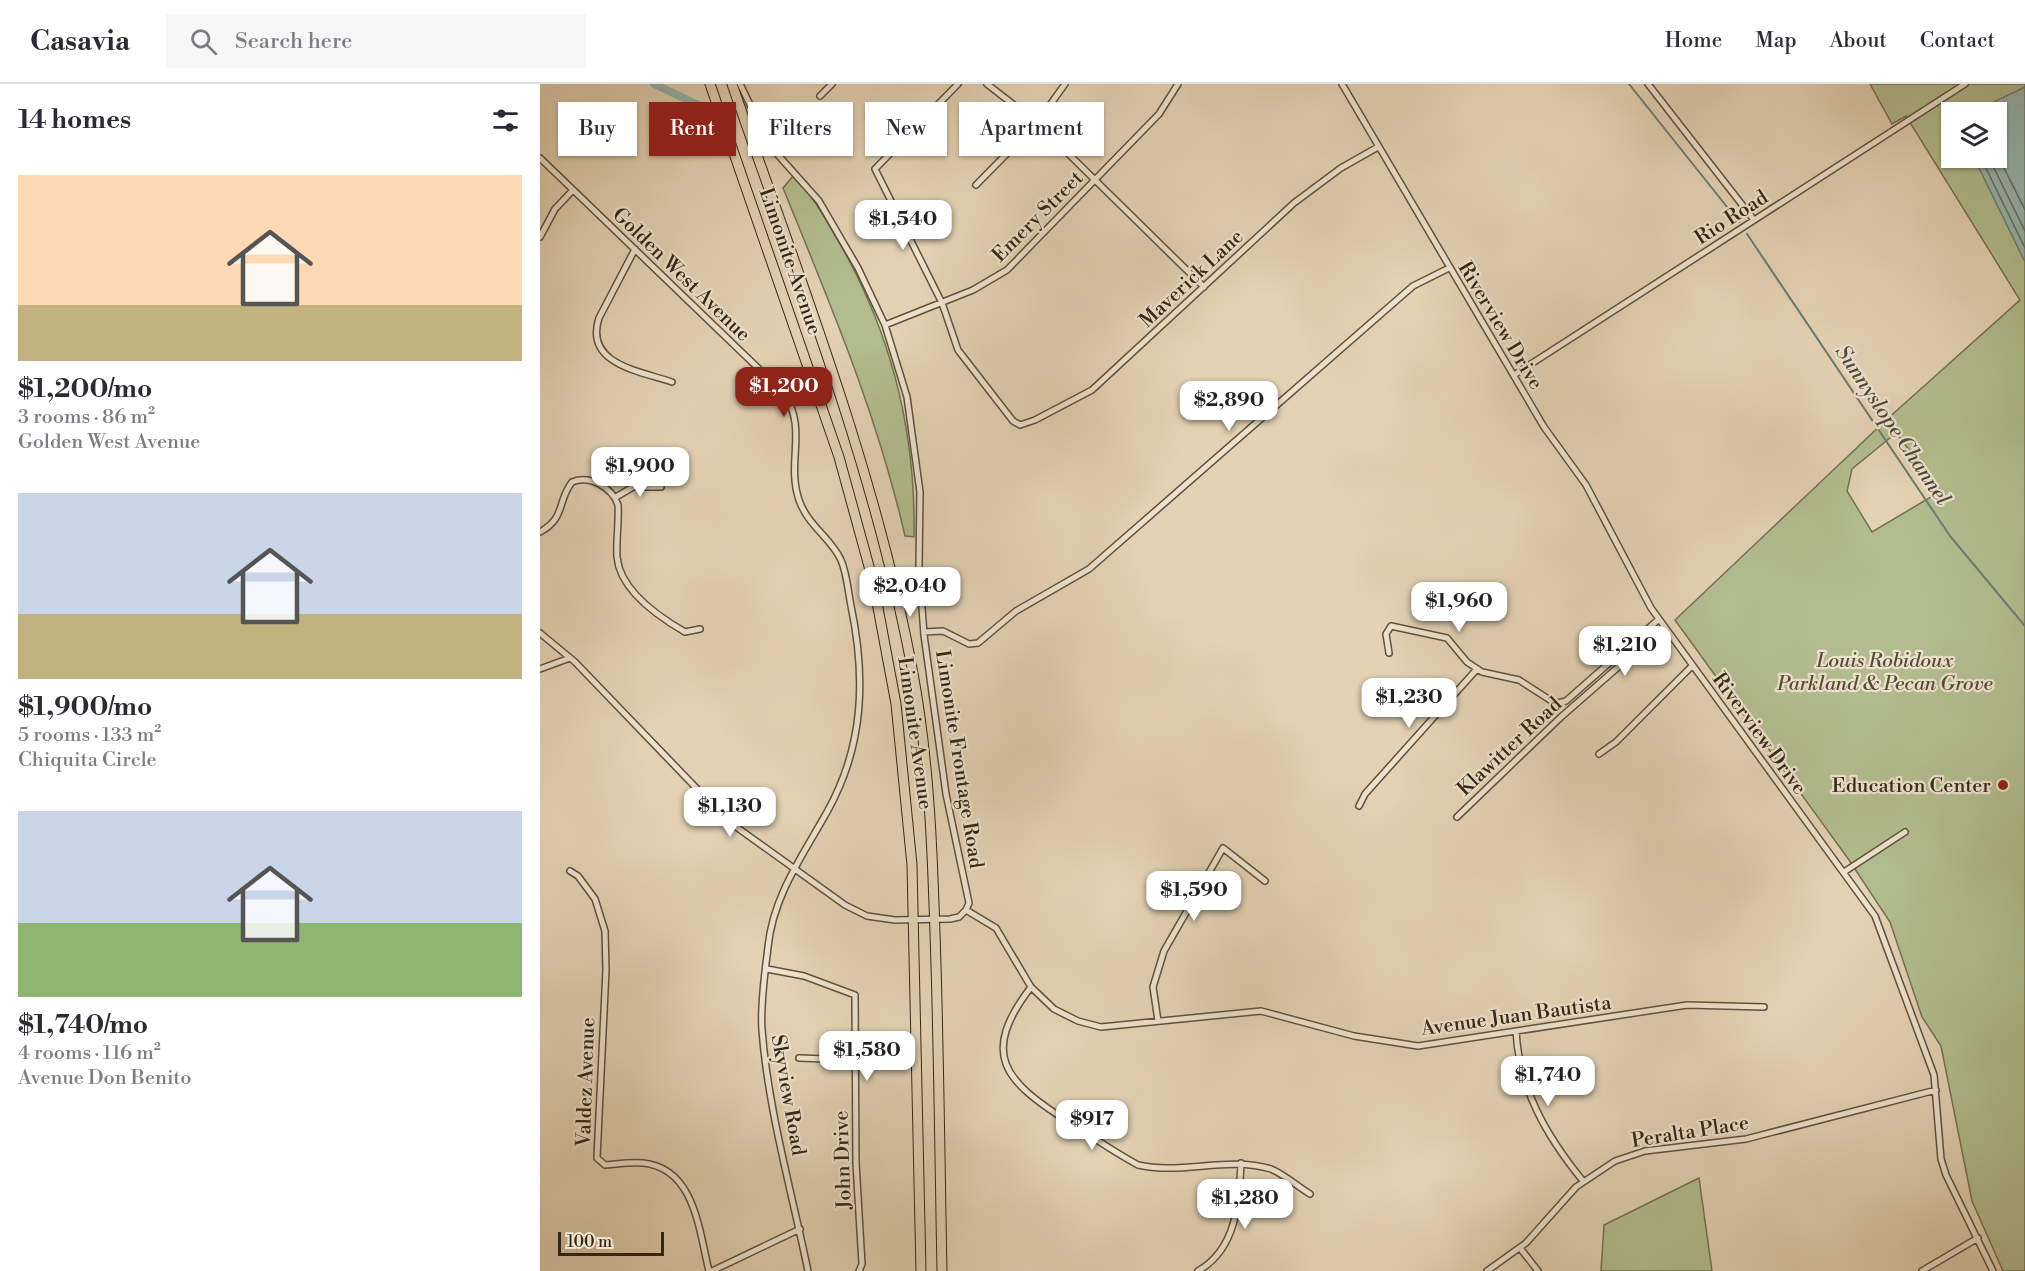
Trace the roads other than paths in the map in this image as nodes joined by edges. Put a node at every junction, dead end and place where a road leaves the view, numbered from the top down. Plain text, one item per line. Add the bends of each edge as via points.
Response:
1 (710, 84) edge
2 (732, 84) edge
3 (740, 84) edge
4 (832, 84) edge
5 (958, 84) edge
6 (987, 84) edge
7 (1065, 84) edge
8 (1178, 84) edge
9 (1342, 84) edge
10 (1648, 84) edge
11 (1965, 84) edge
12 (820, 96) dead end
13 (1010, 102) edge
14 (1052, 102) edge
15 (1378, 147) junction
16 (1005, 156) edge
17 (1071, 156) edge
18 (540, 158) edge
19 (1095, 180) junction
20 (976, 185) dead end
21 (573, 190) junction
22 (1754, 220) junction
23 (540, 237) edge
24 (635, 249) junction
25 (1449, 268) junction
26 (1203, 286) junction
27 (942, 303) junction
28 (885, 325) junction
29 (1514, 375) junction
30 (672, 382) dead end
31 (661, 487) dead end
32 (615, 497) junction
33 (540, 532) edge
34 (1659, 619) junction
35 (1664, 627) junction
36 (700, 629) dead end
37 (924, 632) junction
38 (540, 633) edge
39 (1389, 652) dead end
40 (570, 658) junction
41 (1692, 666) junction
42 (540, 669) edge
43 (1477, 669) junction
44 (1563, 701) junction
45 (1570, 710) junction
46 (1599, 754) dead end
47 (850, 760) joint
48 (1359, 806) dead end
49 (1457, 817) dead end
50 (1905, 832) dead end
51 (793, 870) junction
52 (570, 871) dead end
53 (1844, 872) junction
54 (1265, 881) dead end
55 (966, 910) junction
56 (935, 918) junction
57 (914, 920) junction
58 (767, 969) junction
59 (1030, 987) junction
60 (1764, 1007) dead end
61 (1158, 1021) junction
62 (1516, 1031) junction
63 (799, 1058) dead end
64 (855, 1060) junction
65 (1936, 1090) junction
66 (1242, 1163) junction
67 (1583, 1181) junction
68 (1310, 1194) dead end
69 (800, 1229) junction
70 (1978, 1238) junction
71 (1520, 1248) junction
72 (710, 1271) edge
73 (808, 1271) edge
74 (859, 1271) edge
75 (921, 1271) edge
76 (942, 1271) edge
77 (1198, 1271) edge
78 (1487, 1271) edge
79 (1538, 1271) edge
80 (1922, 1271) edge
81 (1993, 1271) edge

1 - 57 main road, Limonite Avenue via 839,457 873,581 896,704 910,822
2 - 56 main road, Limonite Avenue via 850,424 881,529 915,681 929,800
3 - 28 street, Limonite Frontage Road via 770,146 831,220
4 - 12 street
5 - 27 street via 875,169
6 - 13 street
7 - 14 street
8 - 19 street, Emery Street via 1159,114
9 - 15 street, Riverview Drive
10 - 22 street
11 - 22 street, Rio Road
15 - 25 street, Riverview Drive
15 - 26 street, Maverick Lane via 1309,190
16 - 20 street
17 - 19 street
18 - 21 street, Golden West Avenue
19 - 26 street
19 - 27 street, Emery Street via 1007,270
21 - 23 street via 555,209
21 - 24 street, Golden West Avenue
22 - 29 street, Rio Road
24 - 30 street via 599,318 595,330 597,345 606,357
24 - 47 street, Golden West Avenue via 791,403 797,426 794,468 798,498 810,522 841,560 858,638 861,696
25 - 29 street, Riverview Drive
25 - 37 street via 1413,286 1089,569 1016,611 978,643 969,644 942,631
26 - 27 street, Maverick Lane via 1092,390 1020,424 1013,421 967,364 958,350
27 - 28 street, Emery Street
28 - 37 street, Limonite Frontage Road via 907,398 918,458
29 - 34 street, Riverview Drive via 1544,427 1586,485
31 - 32 street via 633,487
32 - 33 street via 599,484 587,480 572,482 559,515
32 - 36 street via 619,518 617,557 627,584 667,621 686,632
34 - 35 street, Riverview Drive
34 - 44 street
35 - 41 street, Riverview Drive
35 - 45 street, Klawitter Road
37 - 55 street, Limonite Frontage Road via 946,794 969,903
38 - 40 street
39 - 43 street via 1386,634 1394,626 1447,638
40 - 42 street
40 - 51 street via 719,812
41 - 46 street
41 - 53 street, Riverview Drive
43 - 44 street via 1519,680 1550,700
43 - 48 street via 1365,794
44 - 45 street
45 - 49 street, Klawitter Road
47 - 51 street, Skyview Road via 826,813
50 - 53 street
51 - 57 street via 857,912 881,919
51 - 58 street, Skyview Road via 772,925
52 - 72 street, Valdez Avenue via 595,899 605,932 597,1158 605,1164 657,1166 672,1175 685,1188 695,1211
53 - 65 street, Riverview Drive via 1883,934 1926,1050
54 - 61 street via 1223,848 1164,951 1153,987
55 - 56 street via 959,917
55 - 59 street, Avenue Juan Bautista via 996,928
56 - 57 street
56 - 76 main road, Limonite Avenue
57 - 75 main road, Limonite Avenue
58 - 64 street, John Drive via 804,976 855,995
58 - 69 street, Skyview Road via 762,1029 780,1140
59 - 61 street, Avenue Juan Bautista via 1054,1009 1078,1021 1101,1027
59 - 66 street via 1012,1011 1004,1052 1009,1073 1019,1087 1138,1165 1189,1169
60 - 62 street, Avenue Juan Bautista via 1687,1005
61 - 62 street, Avenue Juan Bautista via 1261,1011 1354,1036 1418,1046
62 - 67 street via 1518,1056 1531,1098 1547,1133
63 - 64 street
64 - 74 street, John Drive via 862,1264
65 - 67 street, Peralta Place via 1746,1139 1645,1151 1615,1161
65 - 70 street, Riverview Drive via 1941,1159 1957,1202
66 - 68 street via 1274,1170
66 - 77 street via 1239,1208 1232,1230 1219,1253
67 - 71 street, Peralta Place
69 - 72 street
69 - 73 street, Skyview Road
70 - 80 street
70 - 81 street, Riverview Drive
71 - 78 street, Peralta Place
71 - 79 street

